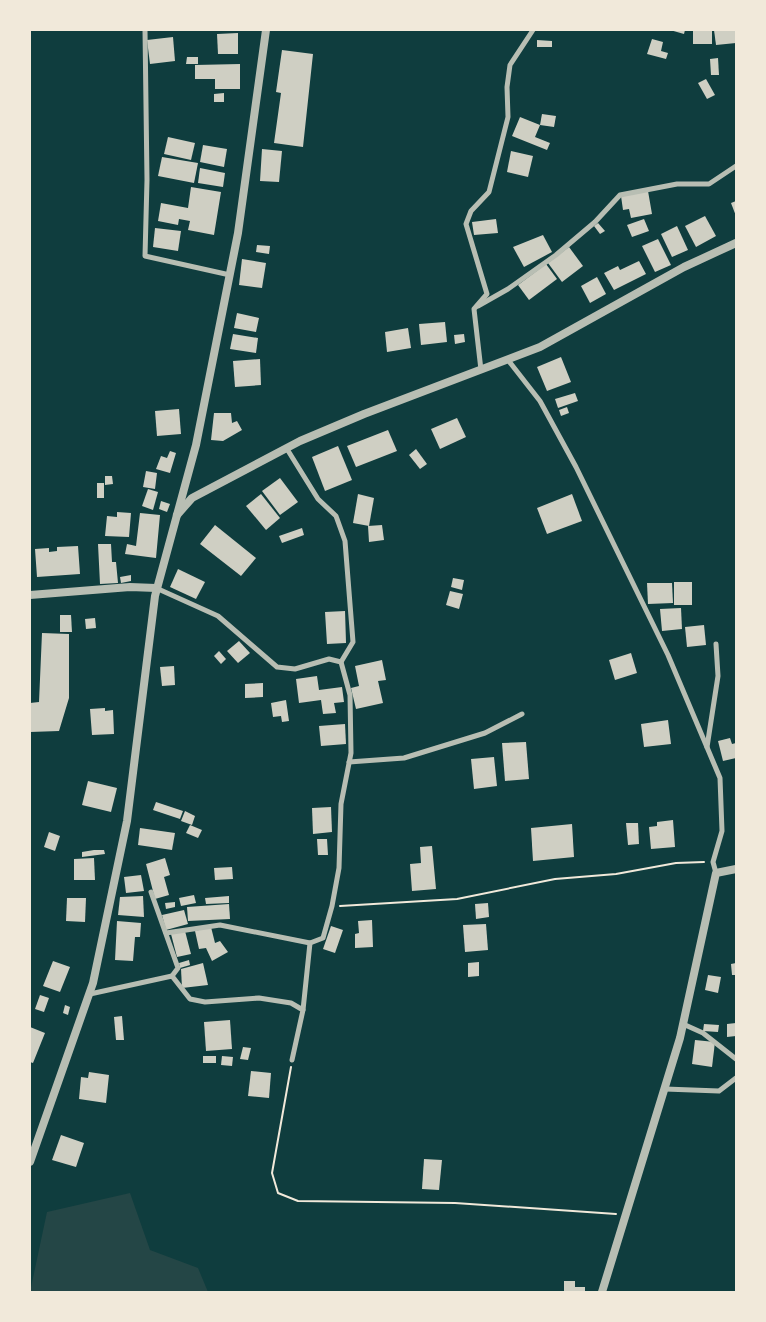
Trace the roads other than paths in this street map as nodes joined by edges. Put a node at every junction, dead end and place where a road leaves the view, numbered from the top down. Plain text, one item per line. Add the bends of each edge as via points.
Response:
1 (145, 30) edge
2 (266, 30) edge
3 (533, 30) edge
4 (736, 166) edge
5 (736, 243) edge
6 (230, 275) junction
7 (474, 309) junction
8 (508, 360) junction
9 (481, 370) junction
10 (287, 449) junction
11 (174, 519) junction
12 (156, 588) junction
13 (30, 595) edge
14 (716, 644) dead end
15 (341, 662) junction
16 (522, 714) dead end
17 (707, 748) junction
18 (349, 762) junction
19 (736, 869) edge
20 (716, 873) junction
21 (151, 892) dead end
22 (166, 933) junction
23 (310, 943) junction
24 (172, 976) junction
25 (90, 994) junction
26 (303, 1010) junction
27 (683, 1024) junction
28 (736, 1059) edge
29 (292, 1060) road end
30 (736, 1078) edge
31 (665, 1089) junction
32 (30, 1162) edge
33 (602, 1292) edge

1 - 6 street via 145,256
2 - 6 street
3 - 7 street via 510,65 508,117 489,192 471,211 466,224 487,294
4 - 7 street via 709,184 677,184 620,195 595,222 556,255
5 - 8 street via 684,267 540,347
6 - 11 street via 196,445
7 - 9 street
8 - 9 street
8 - 17 street via 540,401 576,467 668,654
9 - 10 street via 364,414
10 - 11 street via 192,498
10 - 15 street via 318,499 336,516 345,541 353,642
11 - 12 street
12 - 13 street
12 - 15 street via 218,616 277,667 295,669 329,659
12 - 25 street via 127,821
14 - 17 street via 718,676
15 - 18 street via 350,695
16 - 18 street via 485,733 404,758
17 - 20 street via 720,778 722,831 713,862
18 - 23 street via 341,804 340,868 332,906 323,938
19 - 20 street
20 - 27 street
21 - 22 street
22 - 23 street via 220,925
22 - 24 street via 178,968
23 - 26 street
24 - 25 street
24 - 26 street via 190,999 205,1002 259,998 291,1003
25 - 32 street
26 - 29 street
27 - 28 street via 703,1033
27 - 31 street
30 - 31 street via 719,1091
31 - 33 street

